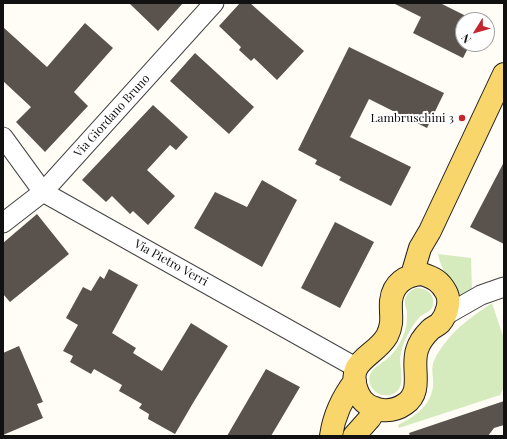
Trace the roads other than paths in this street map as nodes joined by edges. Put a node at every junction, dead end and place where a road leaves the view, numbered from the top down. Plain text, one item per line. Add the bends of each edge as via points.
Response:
1 (214, 3) edge
2 (504, 74) edge
3 (3, 137) edge
4 (43, 192) junction
5 (3, 223) edge
6 (423, 276) junction
7 (504, 287) edge
8 (446, 315) junction
9 (356, 374) junction
10 (375, 408) junction
11 (331, 436) edge
12 (354, 436) edge

1 - 4 street, Via Giordano Bruno
2 - 6 main road via 430,231
3 - 4 street, Via Pietro Verri
4 - 5 street, Via Giordano Bruno
4 - 9 street, Via Pietro Verri
6 - 8 main road via 441,283 447,295
6 - 9 main road via 399,282 393,292 391,325 387,336 362,360
7 - 8 street via 481,294
8 - 10 main road via 420,343 415,358 416,388 407,402 399,408
9 - 10 main road via 359,395 364,402
9 - 11 main road via 340,404
10 - 12 main road

